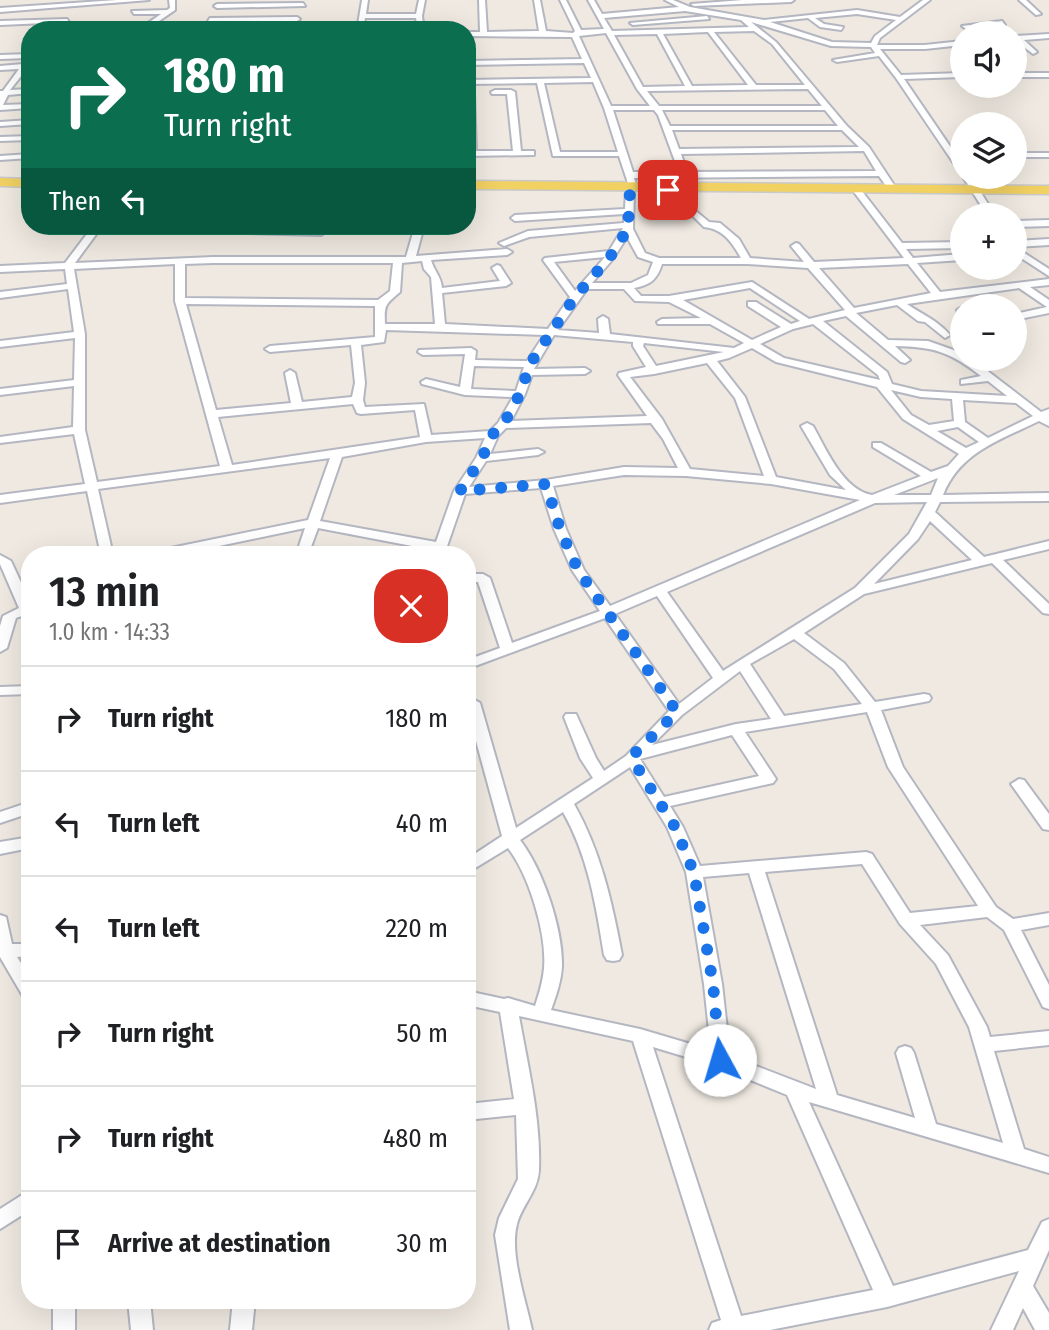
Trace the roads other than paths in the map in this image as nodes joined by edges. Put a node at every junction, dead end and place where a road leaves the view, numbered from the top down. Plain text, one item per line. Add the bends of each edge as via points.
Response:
1 (12, 0) edge
2 (44, 0) edge
3 (365, 0) edge
4 (422, 0) edge
5 (482, 0) edge
6 (537, 0) edge
7 (563, 0) edge
8 (591, 0) edge
9 (776, 0) edge
10 (791, 0) edge
11 (927, 0) edge
12 (1022, 0) edge
13 (116, 1) edge
14 (739, 1) edge
15 (172, 2) edge
16 (304, 2) edge
17 (670, 2) edge
18 (82, 3) edge
19 (143, 3) edge
20 (218, 3) edge
21 (278, 5) junction
22 (39, 8) junction
23 (9, 9) junction
24 (688, 9) junction
25 (0, 10) edge
26 (749, 11) junction
27 (134, 12) dead end
28 (169, 12) junction
29 (822, 13) junction
30 (1038, 14) dead end
31 (362, 16) junction
32 (419, 16) junction
33 (599, 16) junction
34 (809, 16) junction
35 (731, 17) junction
36 (270, 19) junction
37 (298, 19) joint
38 (902, 19) junction
39 (210, 20) joint
40 (744, 20) junction
41 (67, 21) edge
42 (134, 21) dead end
43 (156, 21) joint
44 (361, 21) edge
45 (420, 21) edge
46 (763, 21) junction
47 (21, 22) edge
48 (0, 23) edge
49 (841, 28) dead end
50 (753, 29) junction
51 (607, 30) junction
52 (710, 31) junction
53 (659, 32) junction
54 (543, 33) junction
55 (577, 33) junction
56 (476, 34) edge
57 (484, 34) junction
58 (1049, 36) edge
59 (1027, 37) edge
60 (950, 44) edge
61 (1027, 46) edge
62 (876, 48) junction
63 (1034, 52) dead end
64 (0, 57) edge
65 (21, 60) edge
66 (837, 60) dead end
67 (588, 61) junction
68 (21, 63) edge
69 (476, 63) edge
70 (0, 68) edge
71 (21, 71) edge
72 (950, 75) edge
73 (1027, 75) edge
74 (1049, 75) edge
75 (899, 77) junction
76 (15, 79) junction
77 (0, 80) edge
78 (596, 80) junction
79 (540, 81) junction
80 (476, 82) edge
81 (812, 87) junction
82 (754, 88) junction
83 (641, 89) junction
84 (690, 89) junction
85 (21, 92) edge
86 (495, 92) dead end
87 (3, 93) edge
88 (0, 106) edge
89 (21, 106) edge
90 (653, 107) junction
91 (608, 108) junction
92 (828, 108) junction
93 (21, 123) edge
94 (0, 124) edge
95 (669, 128) junction
96 (844, 128) junction
97 (21, 138) edge
98 (0, 139) edge
99 (950, 147) edge
100 (866, 149) junction
101 (676, 152) junction
102 (517, 153) junction
103 (531, 153) dead end
104 (476, 154) edge
105 (622, 154) junction
106 (1027, 155) edge
107 (1049, 155) edge
108 (21, 157) edge
109 (0, 158) edge
110 (882, 173) junction
111 (684, 175) junction
112 (0, 180) edge
113 (21, 180) edge
114 (631, 184) junction
115 (476, 187) edge
116 (892, 188) junction
117 (975, 189) edge
118 (858, 192) junction
119 (977, 192) junction
120 (1048, 194) edge
121 (984, 203) edge
122 (630, 211) junction
123 (697, 215) dead end
124 (515, 218) dead end
125 (1049, 223) edge
126 (1027, 224) edge
127 (629, 227) junction
128 (725, 233) junction
129 (91, 235) edge
130 (230, 235) edge
131 (417, 235) edge
132 (701, 235) dead end
133 (318, 241) edge
134 (1049, 242) edge
135 (1027, 243) edge
136 (950, 245) edge
137 (796, 246) dead end
138 (899, 246) junction
139 (623, 255) junction
140 (411, 257) junction
141 (950, 257) edge
142 (426, 258) junction
143 (908, 258) junction
144 (1027, 259) edge
145 (398, 260) junction
146 (180, 261) junction
147 (658, 261) junction
148 (747, 261) junction
149 (69, 265) junction
150 (810, 265) junction
151 (497, 268) dead end
152 (0, 269) edge
153 (1049, 273) edge
154 (1049, 282) edge
155 (1020, 285) junction
156 (72, 286) junction
157 (586, 286) junction
158 (627, 286) junction
159 (438, 291) junction
160 (950, 294) edge
161 (951, 294) edge
162 (0, 295) edge
163 (937, 296) junction
164 (575, 297) junction
165 (669, 299) junction
166 (180, 301) junction
167 (899, 302) junction
168 (380, 303) junction
169 (752, 304) dead end
170 (786, 307) junction
171 (1049, 308) edge
172 (763, 311) junction
173 (850, 312) junction
174 (1027, 314) edge
175 (603, 319) dead end
176 (709, 321) junction
177 (662, 322) dead end
178 (812, 322) junction
179 (440, 326) junction
180 (382, 327) junction
181 (789, 327) junction
182 (551, 332) junction
183 (80, 334) junction
184 (945, 335) dead end
185 (605, 336) junction
186 (639, 339) junction
187 (356, 342) junction
188 (888, 343) junction
189 (0, 344) edge
190 (751, 345) junction
191 (270, 349) dead end
192 (735, 351) junction
193 (423, 352) dead end
194 (950, 352) edge
195 (709, 358) junction
196 (905, 360) dead end
197 (470, 363) junction
198 (529, 368) junction
199 (586, 371) dead end
200 (654, 371) junction
201 (984, 371) edge
202 (289, 373) dead end
203 (992, 377) junction
204 (81, 382) junction
205 (426, 382) dead end
206 (965, 382) dead end
207 (884, 385) junction
208 (0, 392) edge
209 (465, 392) junction
210 (520, 394) junction
211 (957, 397) junction
212 (357, 400) junction
213 (1018, 400) junction
214 (297, 405) junction
215 (212, 414) junction
216 (1046, 417) edge
217 (656, 419) junction
218 (960, 423) junction
219 (807, 426) dead end
220 (927, 429) junction
221 (79, 430) junction
222 (498, 430) junction
223 (426, 439) junction
224 (0, 440) edge
225 (987, 442) junction
226 (877, 444) dead end
227 (538, 452) dead end
228 (967, 453) junction
229 (337, 454) junction
230 (482, 458) junction
231 (954, 468) junction
232 (227, 469) junction
233 (686, 472) junction
234 (928, 475) junction
235 (771, 480) junction
236 (546, 484) junction
237 (92, 487) junction
238 (460, 491) junction
239 (1046, 497) edge
240 (866, 498) junction
241 (933, 498) junction
242 (0, 499) edge
243 (1049, 512) edge
244 (929, 513) junction
245 (312, 523) junction
246 (1049, 544) edge
247 (105, 546) edge
248 (200, 546) edge
249 (305, 546) edge
250 (416, 546) edge
251 (441, 546) edge
252 (0, 559) edge
253 (995, 559) junction
254 (980, 560) junction
255 (476, 578) edge
256 (659, 590) junction
257 (860, 592) junction
258 (21, 594) edge
259 (1048, 610) edge
260 (21, 612) edge
261 (608, 612) junction
262 (795, 634) junction
263 (0, 648) edge
264 (508, 651) junction
265 (476, 662) edge
266 (742, 663) junction
267 (722, 680) junction
268 (21, 690) edge
269 (0, 691) edge
270 (924, 698) dead end
271 (873, 708) junction
272 (677, 712) junction
273 (476, 714) edge
274 (571, 717) dead end
275 (780, 721) junction
276 (736, 729) junction
277 (633, 757) junction
278 (602, 780) junction
279 (1019, 784) dead end
280 (662, 803) junction
281 (566, 804) junction
282 (21, 810) edge
283 (0, 818) edge
284 (1049, 825) edge
285 (511, 840) junction
286 (21, 844) edge
287 (0, 848) edge
288 (476, 861) edge
289 (756, 869) junction
290 (694, 873) junction
291 (990, 911) junction
292 (1049, 919) edge
293 (906, 920) junction
294 (0, 921) edge
295 (1010, 926) junction
296 (21, 950) edge
297 (2, 951) edge
298 (613, 955) dead end
299 (21, 980) edge
300 (476, 1000) edge
301 (1049, 1002) edge
302 (508, 1005) junction
303 (541, 1013) junction
304 (640, 1035) junction
305 (1049, 1038) edge
306 (983, 1045) junction
307 (905, 1053) dead end
308 (720, 1060) junction
309 (794, 1090) junction
310 (829, 1100) junction
311 (525, 1106) junction
312 (476, 1111) edge
313 (928, 1129) junction
314 (1016, 1155) junction
315 (1049, 1165) edge
316 (21, 1205) edge
317 (0, 1220) edge
318 (1049, 1228) edge
319 (1034, 1258) junction
320 (1022, 1287) junction
321 (887, 1297) junction
322 (64, 1309) edge
323 (140, 1309) edge
324 (243, 1309) edge
325 (727, 1328) edge
326 (64, 1330) edge
327 (142, 1330) edge
328 (241, 1330) edge
329 (521, 1330) edge
330 (1002, 1330) edge
331 (1046, 1330) edge

1 - 23 street
2 - 22 street
3 - 31 street
4 - 32 street
5 - 57 street
6 - 54 street
7 - 55 street
8 - 33 street
9 - 10 street
9 - 14 street
11 - 38 street
12 - 30 street
13 - 18 street
13 - 19 street
14 - 17 street
14 - 26 street
15 - 19 street
15 - 28 street
16 - 21 street
16 - 37 street
17 - 24 street
18 - 22 street
18 - 41 street
20 - 21 street
20 - 39 street
21 - 36 street
22 - 23 street
23 - 25 street
24 - 33 street
24 - 35 street
26 - 29 street
26 - 46 street
27 - 28 street
28 - 43 street
29 - 34 street
29 - 38 street via 870,13
31 - 32 street
31 - 44 street
32 - 45 street
33 - 51 street
34 - 46 street
34 - 49 street via 822,26
35 - 40 street
35 - 51 street
36 - 37 street
36 - 39 street
38 - 62 street via 877,37
40 - 46 street
40 - 50 street
42 - 43 street
46 - 62 street via 831,44
47 - 48 street
50 - 52 street
50 - 81 street via 767,37
51 - 53 street
51 - 55 street
51 - 83 street
52 - 53 street
52 - 82 street
53 - 84 street
54 - 55 street
54 - 57 street
55 - 67 street
56 - 57 street
58 - 59 street
60 - 62 street
61 - 63 street
62 - 66 street
62 - 75 street
64 - 65 street
67 - 69 street
67 - 78 street
68 - 70 street
71 - 76 street
72 - 75 street
73 - 74 street
75 - 99 street
76 - 77 street
76 - 87 street
78 - 79 street
78 - 91 street
79 - 80 street
79 - 105 street via 556,154
81 - 82 street
81 - 92 street
82 - 84 street
83 - 84 street
83 - 90 street
85 - 87 street
86 - 102 street via 511,92
87 - 88 street
88 - 89 street
90 - 91 street
90 - 92 street
90 - 95 street
91 - 105 street
92 - 96 street
93 - 94 street
95 - 96 street
95 - 101 street
96 - 100 street
97 - 98 street
100 - 101 street
100 - 110 street
101 - 111 street
102 - 103 street
102 - 104 street
105 - 114 street
106 - 107 street
108 - 109 street
110 - 111 street
110 - 116 street
111 - 114 street
112 - 113 main road
114 - 115 main road
114 - 116 main road
114 - 118 main road
114 - 122 street
116 - 119 main road
117 - 119 street
118 - 119 main road
118 - 138 street
119 - 120 main road
119 - 121 street
122 - 124 street
122 - 127 street
123 - 128 street
125 - 126 street
127 - 139 street
127 - 139 street
127 - 142 street via 528,234 506,247
128 - 132 street
128 - 148 street via 736,241
129 - 149 street
130 - 133 street
131 - 140 street
133 - 145 street
133 - 146 street
134 - 135 street
136 - 138 street
137 - 150 street
138 - 143 street
139 - 147 street
139 - 157 street
139 - 164 street via 548,260
140 - 142 street
140 - 145 street
141 - 143 street
142 - 159 street
143 - 150 street
143 - 163 street
144 - 153 street
145 - 168 street via 395,292
146 - 149 street
146 - 166 street
147 - 148 street
147 - 158 street via 649,281
148 - 150 street
149 - 152 street
149 - 156 street
150 - 173 street
151 - 159 street via 506,283
154 - 155 street
155 - 161 street
155 - 171 street
156 - 162 street
156 - 183 street
157 - 158 street
157 - 164 street
158 - 165 street via 638,299
159 - 179 street
160 - 163 street
163 - 167 street
164 - 182 street
165 - 170 street via 752,285
165 - 176 street
166 - 168 street
166 - 215 street
167 - 173 street
167 - 184 street
168 - 180 street
169 - 172 street
170 - 172 street
170 - 178 street
171 - 174 street
172 - 181 street
173 - 178 street
173 - 188 street
175 - 185 street
176 - 177 street
176 - 190 street
178 - 181 street
178 - 207 street via 883,374
179 - 180 street
179 - 182 street via 475,323
180 - 187 street via 380,340
181 - 190 street
182 - 185 street
182 - 198 street
183 - 189 street
183 - 204 street
185 - 186 street
186 - 192 street
186 - 200 street via 638,346
187 - 191 street
187 - 212 street
188 - 194 street via 928,344
188 - 196 street
190 - 192 street
190 - 207 street via 780,360
192 - 195 street
193 - 197 street via 471,351
195 - 200 street
195 - 235 street via 740,397
197 - 198 street
197 - 209 street
198 - 199 street
198 - 210 street
200 - 217 street via 623,375
201 - 203 street
202 - 214 street
203 - 206 street
203 - 213 street
204 - 208 street
204 - 221 street
205 - 209 street
207 - 211 street
207 - 220 street via 907,417
209 - 210 street
210 - 222 street
211 - 213 street
211 - 218 street
212 - 214 street
212 - 223 street via 360,411 420,406
213 - 216 street
214 - 215 street
215 - 232 street
216 - 225 street
217 - 222 street
217 - 233 street
218 - 220 street
218 - 225 street
219 - 240 street via 836,475
220 - 228 street
221 - 224 street
221 - 237 street
222 - 223 street
222 - 230 street
223 - 229 street
225 - 228 street
226 - 234 street
227 - 230 street
228 - 231 street
229 - 232 street
229 - 245 street
230 - 238 street
231 - 234 street
231 - 241 street
232 - 237 street
233 - 235 street
233 - 236 street via 624,471
234 - 240 street
235 - 240 street
236 - 238 street
236 - 261 street via 578,570
237 - 242 street
237 - 247 street
238 - 251 street
239 - 241 street
239 - 243 street
240 - 241 street
240 - 256 street
241 - 244 street
244 - 254 street
244 - 257 street via 914,536
245 - 248 street
245 - 249 street
245 - 250 street
246 - 253 street
252 - 258 street
253 - 254 street
253 - 259 street
254 - 257 street
255 - 264 street via 483,578
256 - 261 street
256 - 267 street
257 - 262 street
260 - 263 street via 10,616
261 - 264 street
261 - 272 street
262 - 266 street
262 - 271 street via 839,666
264 - 265 street
266 - 267 street
266 - 275 street
267 - 272 street
268 - 269 street
270 - 271 street
271 - 275 street
271 - 291 street via 895,767
272 - 277 street
273 - 285 street
274 - 278 street
275 - 276 street
276 - 277 street
276 - 280 street via 768,779
277 - 278 street
277 - 280 street
278 - 281 street
279 - 284 street
280 - 290 street
281 - 285 street
281 - 298 street via 596,865
282 - 283 street
285 - 288 street
285 - 303 street via 532,874 553,964
286 - 287 street
289 - 290 street
289 - 293 street via 866,858
289 - 310 street
290 - 308 street via 713,984
291 - 293 street
291 - 295 street
292 - 295 street
293 - 306 street via 942,960
294 - 297 street
295 - 301 street
296 - 297 street
297 - 299 street
300 - 302 street
302 - 303 street
302 - 311 street
303 - 304 street
304 - 308 street
304 - 325 street
305 - 306 street
306 - 314 street
307 - 313 street
308 - 309 street
309 - 310 street
309 - 321 street
310 - 313 street
311 - 312 street
311 - 329 street via 529,1172 505,1234
313 - 314 street
314 - 315 street
316 - 317 street
318 - 319 street
319 - 320 street
319 - 321 street
320 - 330 street
320 - 331 street
321 - 325 street
322 - 326 street
323 - 327 street
324 - 328 street

